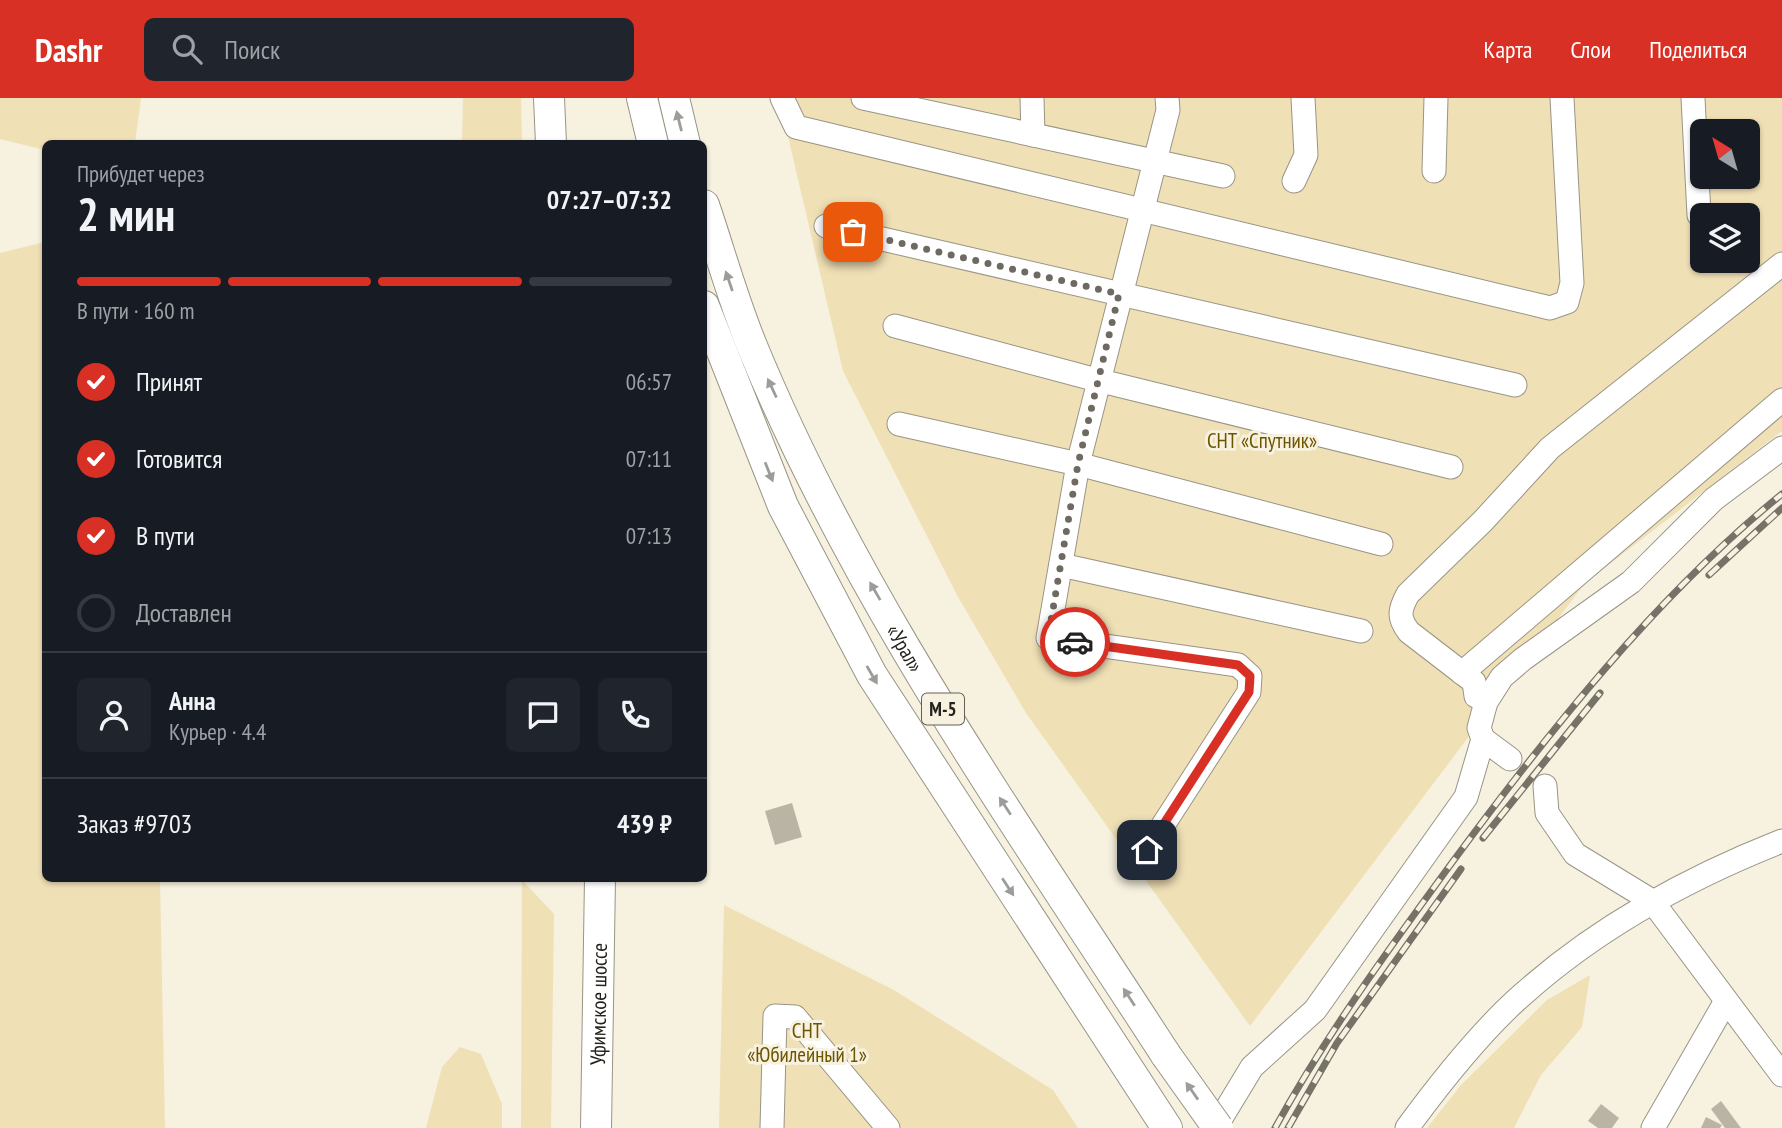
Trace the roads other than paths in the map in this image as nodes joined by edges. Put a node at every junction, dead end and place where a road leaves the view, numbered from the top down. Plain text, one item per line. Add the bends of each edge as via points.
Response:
1 (548, 98) edge
2 (642, 98) edge
3 (674, 98) edge
4 (782, 98) edge
5 (863, 98) edge
6 (1032, 98) edge
7 (1167, 98) edge
8 (1303, 98) edge
9 (1436, 98) edge
10 (1562, 98) edge
11 (1693, 98) edge
12 (900, 102) edge
13 (1033, 135) junction
14 (551, 140) edge
15 (652, 140) edge
16 (684, 140) edge
17 (1154, 160) junction
18 (1434, 171) dead end
19 (1223, 176) dead end
20 (1294, 181) dead end
21 (1698, 203) edge
22 (1142, 211) junction
23 (707, 214) edge
24 (826, 226) dead end
25 (1782, 264) edge
26 (1119, 294) junction
27 (707, 314) edge
28 (895, 326) dead end
29 (1097, 380) junction
30 (1515, 385) dead end
31 (1782, 400) edge
32 (900, 424) dead end
33 (1782, 448) edge
34 (1078, 464) junction
35 (1451, 467) dead end
36 (1381, 544) dead end
37 (1061, 565) junction
38 (1361, 631) dead end
39 (1462, 673) junction
40 (1486, 702) junction
41 (1483, 740) junction
42 (1510, 759) dead end
43 (1545, 786) dead end
44 (1782, 841) edge
45 (1147, 850) dead end
46 (600, 882) edge
47 (1653, 901) junction
48 (1726, 1001) junction
49 (1782, 1075) edge
50 (596, 1128) edge
51 (772, 1128) edge
52 (888, 1128) edge
53 (1167, 1128) edge
54 (1216, 1128) edge
55 (1407, 1128) edge
56 (1653, 1128) edge

1 - 14 main road
2 - 15 main road
16 -> 3 main road
4 - 22 street via 796,127
5 - 12 street
6 - 13 street
7 - 17 street
8 - 20 street via 1307,155
9 - 18 street
10 - 22 street via 1572,283 1567,302 1550,308
11 - 21 street
12 - 13 street
13 - 17 street
17 - 19 street
17 - 22 street
22 - 26 street
54 -> 23 main road, «Урал» / М-5, bridge via 935,698 833,518 752,345
24 - 26 street
25 - 39 street via 1550,448 1408,594 1400,609 1401,622
26 - 29 street
26 - 30 street
27 -> 53 main road, «Урал» / М-5 via 783,506 872,676
28 - 29 street
29 - 34 street
29 - 35 street
31 - 39 street
32 - 34 street
33 - 40 street via 1714,499 1631,582 1502,677
34 - 36 street
34 - 37 street
37 - 38 street
37 - 45 street via 1048,638 1238,665 1250,676 1249,692
39 - 40 street via 1474,682 1476,696
40 - 41 street via 1479,728
41 - 42 street
41 - 54 street via 1466,797 1315,1010 1252,1067
43 - 47 street via 1547,813 1575,854
44 - 47 street via 1722,865
46 - 50 main road, Уфимское шоссе
47 - 48 street
47 - 55 street via 1520,996 1436,1088
48 - 49 street
48 - 56 street
51 - 52 street via 775,1016 795,1017

